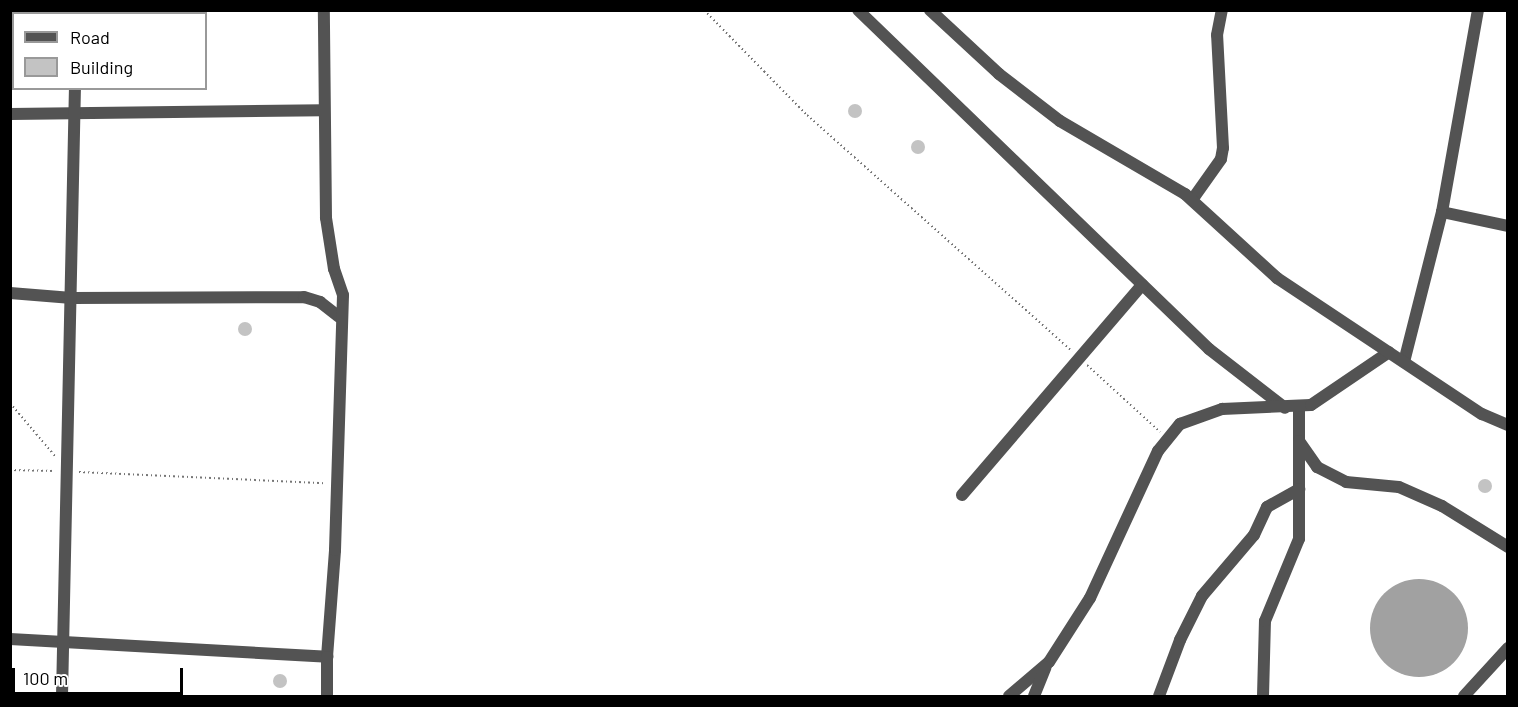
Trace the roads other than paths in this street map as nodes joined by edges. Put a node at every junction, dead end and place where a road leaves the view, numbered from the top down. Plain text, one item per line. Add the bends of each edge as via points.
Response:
1 (324, 10) edge
2 (858, 10) edge
3 (930, 10) edge
4 (1222, 10) edge
5 (1478, 10) edge
6 (75, 90) edge
7 (323, 110) junction
8 (10, 114) edge
9 (74, 115) junction
10 (1192, 200) junction
11 (1442, 212) junction
12 (1508, 226) edge
13 (1142, 285) junction
14 (10, 293) edge
15 (72, 298) junction
16 (339, 317) junction
17 (1389, 352) junction
18 (1404, 362) junction
19 (1285, 408) junction
20 (1299, 408) junction
21 (1508, 425) edge
22 (1299, 441) junction
23 (1299, 489) junction
24 (962, 495) dead end
25 (1508, 547) edge
26 (10, 639) edge
27 (62, 643) junction
28 (1508, 648) edge
29 (327, 657) junction
30 (1049, 662) junction
31 (62, 696) edge
32 (327, 696) edge
33 (1009, 696) edge
34 (1034, 696) edge
35 (1159, 696) edge
36 (1263, 696) edge
37 (1464, 696) edge

1 - 7 street
2 - 13 street
3 - 10 street via 1034,103
4 - 10 street via 1217,51 1223,148 1221,159
5 - 11 street
6 - 9 street
7 - 9 street
7 - 16 street via 327,218 334,269 343,295
8 - 9 street
9 - 15 street
10 - 17 street via 1277,279
11 - 12 street
11 - 18 street
13 - 19 street via 1209,349
13 - 24 street
14 - 15 street
15 - 16 street via 304,297 320,302
15 - 27 street
16 - 29 street via 342,376
17 - 18 street
17 - 20 street via 1348,377 1324,398
18 - 21 street via 1482,414
19 - 20 street
19 - 30 street via 1206,412 1180,424 1167,438 1090,598
20 - 22 street
22 - 23 street
22 - 25 street via 1312,462 1338,479 1399,487 1442,506
23 - 35 street via 1267,507 1254,535 1202,596
23 - 36 street via 1299,539 1265,621
26 - 27 street
27 - 29 street
27 - 31 street
28 - 37 street
29 - 32 street
30 - 33 street
30 - 34 street

